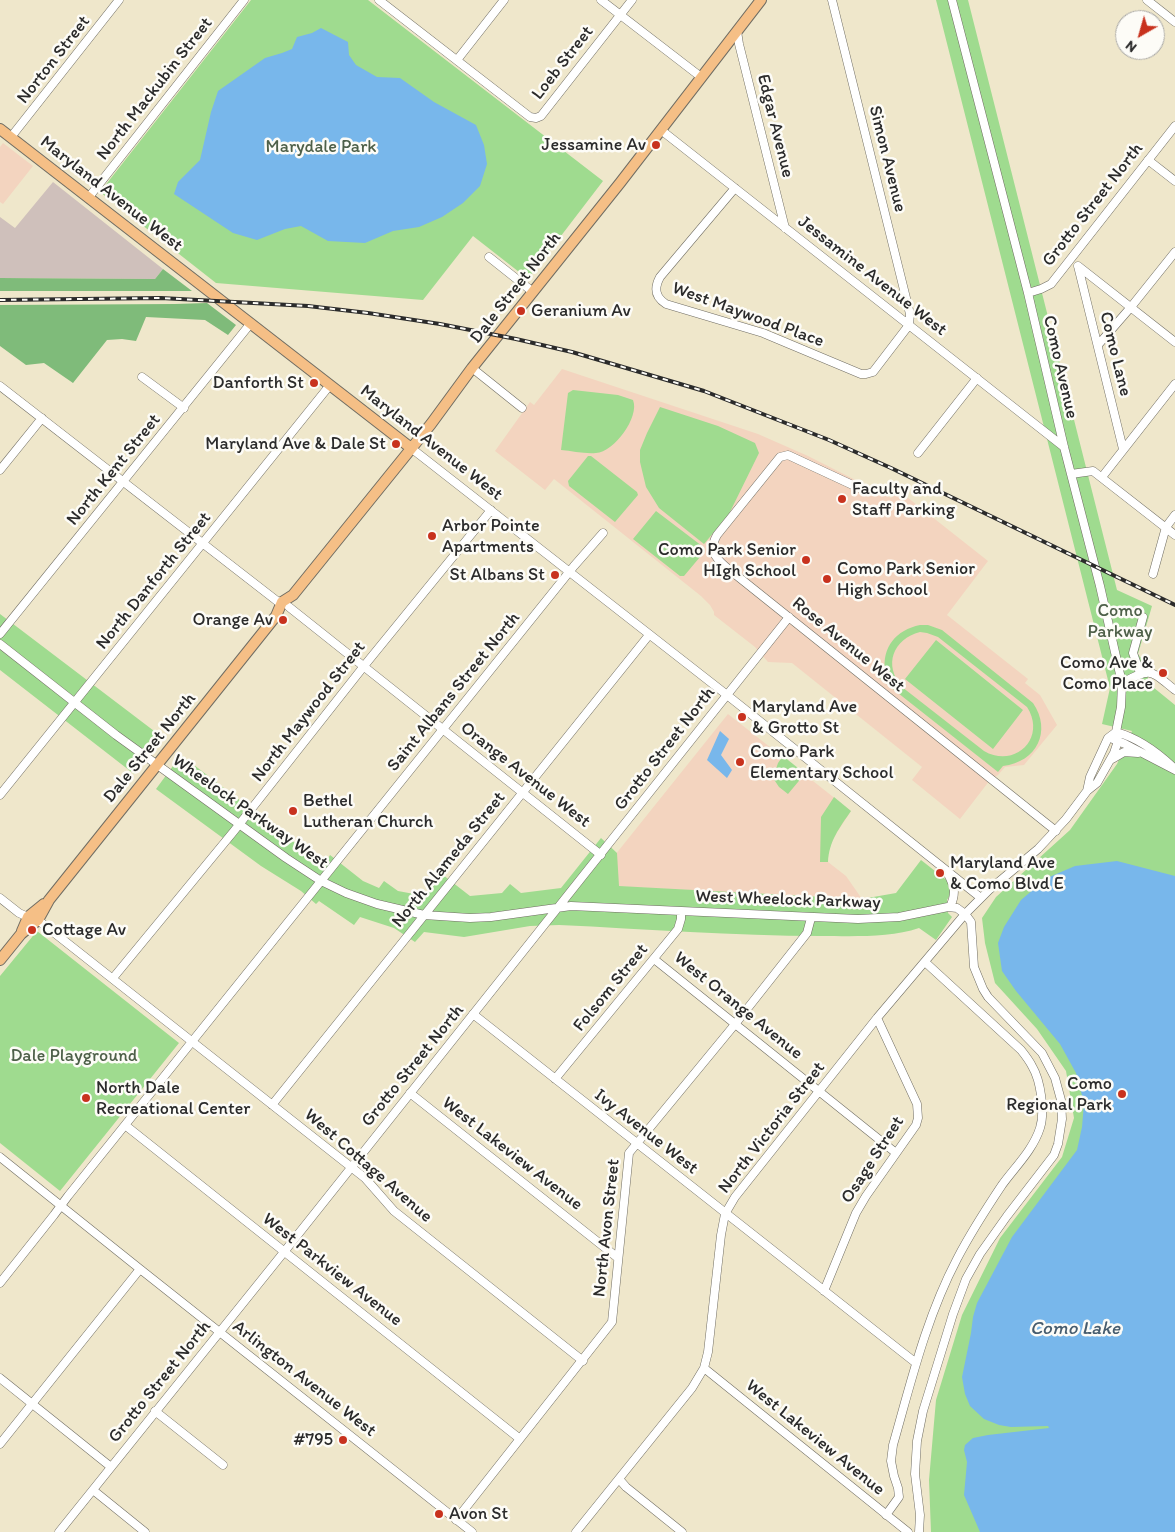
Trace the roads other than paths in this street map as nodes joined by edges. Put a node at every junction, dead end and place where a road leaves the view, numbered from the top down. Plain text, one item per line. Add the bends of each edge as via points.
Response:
1 (119, 0) edge
2 (244, 0) edge
3 (379, 0) edge
4 (394, 0) edge
5 (504, 0) edge
6 (601, 0) edge
7 (632, 0) edge
8 (761, 0) edge
9 (832, 0) edge
10 (952, 0) edge
11 (1147, 0) edge
12 (388, 7) junction
13 (620, 15) junction
14 (1175, 22) edge
15 (737, 31) junction
16 (457, 60) junction
17 (701, 77) junction
18 (1175, 126) edge
19 (0, 129) edge
20 (661, 130) junction
21 (11, 137) junction
22 (1148, 160) junction
23 (1175, 181) edge
24 (735, 188) junction
25 (88, 197) junction
26 (785, 228) junction
27 (1175, 252) edge
28 (489, 257) dead end
29 (1070, 260) junction
30 (1078, 266) junction
31 (533, 292) junction
32 (1028, 293) junction
33 (1131, 307) junction
34 (251, 323) junction
35 (909, 325) junction
36 (1175, 342) edge
37 (1098, 345) junction
38 (472, 368) junction
39 (142, 377) dead end
40 (977, 378) junction
41 (1175, 384) edge
42 (330, 385) junction
43 (0, 386) edge
44 (184, 408) junction
45 (522, 408) dead end
46 (42, 418) junction
47 (1064, 447) junction
48 (411, 448) junction
49 (1123, 449) junction
50 (918, 453) dead end
51 (0, 470) edge
52 (1070, 474) junction
53 (1102, 476) junction
54 (124, 482) junction
55 (859, 488) dead end
56 (491, 510) junction
57 (1175, 515) edge
58 (1166, 527) junction
59 (603, 533) dead end
60 (1175, 535) edge
61 (203, 544) junction
62 (570, 572) junction
63 (1153, 574) dead end
64 (286, 605) junction
65 (789, 617) junction
66 (1143, 617) dead end
67 (0, 634) edge
68 (649, 635) junction
69 (0, 644) edge
70 (364, 666) junction
71 (1140, 673) junction
72 (1122, 682) junction
73 (1175, 690) edge
74 (727, 695) junction
75 (76, 702) junction
76 (444, 730) junction
77 (1116, 732) junction
78 (1108, 738) junction
79 (1118, 741) junction
80 (1144, 754) junction
81 (1108, 762) junction
82 (157, 765) junction
83 (1175, 770) edge
84 (1087, 791) junction
85 (523, 792) junction
86 (0, 795) edge
87 (239, 824) junction
88 (1056, 831) junction
89 (601, 855) junction
90 (946, 871) junction
91 (321, 881) junction
92 (0, 898) edge
93 (980, 898) junction
94 (559, 907) junction
95 (950, 907) junction
96 (666, 910) joint
97 (681, 911) junction
98 (965, 914) junction
99 (424, 915) junction
100 (811, 918) junction
101 (33, 919) junction
102 (654, 959) junction
103 (0, 960) edge
104 (925, 962) junction
105 (113, 978) junction
106 (473, 1014) junction
107 (877, 1018) junction
108 (736, 1023) junction
109 (192, 1041) junction
110 (555, 1079) junction
111 (820, 1092) junction
112 (410, 1093) junction
113 (272, 1105) junction
114 (125, 1125) junction
115 (637, 1143) junction
116 (896, 1153) junction
117 (0, 1156) edge
118 (351, 1167) junction
119 (61, 1205) junction
120 (725, 1214) junction
121 (284, 1252) junction
122 (618, 1258) junction
123 (140, 1269) junction
124 (0, 1283) edge
125 (824, 1291) junction
126 (219, 1332) junction
127 (583, 1362) junction
128 (916, 1363) junction
129 (704, 1368) junction
130 (0, 1378) edge
131 (32, 1404) junction
132 (155, 1411) junction
133 (520, 1439) junction
134 (0, 1444) edge
135 (224, 1466) dead end
136 (111, 1467) junction
137 (619, 1479) junction
138 (93, 1490) junction
139 (886, 1514) junction
140 (456, 1520) junction
141 (59, 1532) edge
142 (145, 1532) edge
143 (472, 1532) edge
144 (576, 1532) edge
145 (682, 1532) edge
146 (908, 1532) edge
147 (919, 1532) edge

1 - 21 street, Norton Street
2 - 25 street, North Mackubin Street
3 - 12 street
4 - 12 street
5 - 16 street
6 - 13 street
7 - 13 street, Loeb Street
8 - 15 main road, Dale Street North
9 - 35 street, Simon Avenue via 910,314
10 - 32 street, Como Avenue
11 - 14 street
12 - 16 street
13 - 16 street, Loeb Street via 541,116 536,118 530,117
13 - 17 street
15 - 17 main road, Dale Street North
15 - 26 street, Edgar Avenue
17 - 20 main road, Dale Street North
18 - 22 street, Grotto Street North
19 - 21 main road, Maryland Avenue West
20 - 24 street, Jessamine Avenue West
20 - 31 main road, Dale Street North
21 - 25 main road, Maryland Avenue West
22 - 23 street
22 - 29 street, Grotto Street North
24 - 26 street, Jessamine Avenue West
24 - 35 street, West Maywood Place via 658,279 658,298 666,304 763,334 864,374 873,372
25 - 34 main road, Maryland Avenue West
26 - 35 street, Jessamine Avenue West
27 - 33 street
28 - 31 street
29 - 30 street
29 - 32 street, Grotto Street North via 1051,284
30 - 33 street
30 - 37 street, Como Lane
31 - 38 main road, Dale Street North
32 - 47 street, Como Avenue
33 - 36 street
33 - 37 street
34 - 42 main road, Maryland Avenue West
34 - 44 street, North Kent Street
35 - 40 street, Jessamine Avenue West
37 - 49 street, Como Lane
38 - 45 street
38 - 48 main road, Dale Street North
39 - 44 street
40 - 47 street, Jessamine Avenue West
40 - 50 street
41 - 49 street
42 - 48 main road, Maryland Avenue West
42 - 61 street, North Danforth Street
43 - 46 street, Orange Avenue West
44 - 54 street, North Kent Street
46 - 51 street
46 - 54 street, Orange Avenue West
47 - 52 street, Como Avenue
48 - 56 street, Maryland Avenue West
48 - 64 main road, Dale Street North
49 - 53 street
52 - 53 street via 1093,471
52 - 72 street, Como Avenue
53 - 58 street
54 - 61 street, Orange Avenue West
54 - 67 street, North Kent Street
55 - 65 street, Rose Avenue West via 788,455 780,457 717,535 713,549 715,556
56 - 62 street, Maryland Avenue West
56 - 70 street, North Maywood Street
57 - 58 street
58 - 60 street
58 - 63 street
59 - 62 street, Saint Albans Street North
61 - 64 street, Orange Avenue West
61 - 75 street, North Danforth Street
62 - 68 street, Maryland Avenue West
62 - 76 street, Saint Albans Street North
64 - 70 street, Orange Avenue West
64 - 82 main road, Dale Street North
65 - 74 street, Grotto Street North
65 - 88 street, Rose Avenue West
66 - 71 street via 1133,653
68 - 74 street, Maryland Avenue West
68 - 85 street, North Alameda Street
69 - 75 street, Wheelock Parkway West
70 - 76 street, Orange Avenue West
70 - 87 street, North Maywood Street
71 - 72 street
71 - 73 street via 1154,673
72 - 77 street, Como Avenue
74 - 89 street, Grotto Street North
74 - 90 street, Maryland Avenue West
75 - 82 street, Wheelock Parkway West
75 - 86 street, North Danforth Street
76 - 85 street, Orange Avenue West
76 - 91 street, Saint Albans Street North
77 - 78 street
77 - 79 street
77 - 83 street via 1140,742 1163,757
78 - 79 street
78 - 84 street
79 - 80 street
79 - 81 street
80 - 81 street via 1124,752
80 - 83 street
81 - 84 street via 1097,783
82 - 87 street, Wheelock Parkway West
82 - 101 main road, Dale Street North
84 - 88 street, North Victoria Street
85 - 89 street, Orange Avenue West
85 - 99 street, North Alameda Street
87 - 91 street, Wheelock Parkway West
87 - 105 street, North Maywood Street
88 - 93 street, North Victoria Street
89 - 94 street, Grotto Street North
90 - 93 street, Maryland Avenue West
90 - 95 street via 955,889
91 - 99 street, Wheelock Parkway West via 365,900
91 - 109 street, Saint Albans Street North
92 - 101 street, West Cottage Avenue via 18,913
93 - 98 street, North Victoria Street
94 - 96 street, Wheelock Parkway West
94 - 99 street, Wheelock Parkway West via 485,918
94 - 106 street, Grotto Street North
95 - 98 street
95 - 100 street, West Wheelock Parkway via 891,918
96 - 97 street, West Wheelock Parkway
97 - 100 street, West Wheelock Parkway
97 - 102 street, Folsom Street via 678,929
98 - 104 street, North Victoria Street
98 - 147 street via 971,922 974,967 979,983 1048,1062 1059,1089 1062,1119 1054,1155 980,1254 953,1314 916,1441
99 - 113 street, North Alameda Street
100 - 108 street, North Avon Street via 807,933
101 - 103 main road, Dale Street North
101 - 105 street, West Cottage Avenue
102 - 108 street, West Orange Avenue
102 - 110 street, Folsom Street
104 - 107 street, North Victoria Street
104 - 128 street via 1021,1050 1033,1067 1042,1108 1040,1128 1029,1150 1003,1184 956,1260 936,1304
105 - 109 street, West Cottage Avenue
106 - 110 street, Ivy Avenue West
106 - 112 street, Grotto Street North
107 - 111 street, North Victoria Street
107 - 116 street, Osage Street via 918,1104 916,1124
108 - 111 street, West Orange Avenue
108 - 115 street, North Avon Street
109 - 113 street, West Cottage Avenue
109 - 114 street, Saint Albans Street North
110 - 115 street, Ivy Avenue West
111 - 116 street, West Orange Avenue
111 - 120 street, North Victoria Street via 735,1197
112 - 118 street, Grotto Street North
112 - 122 street, West Lakeview Avenue
113 - 118 street, West Cottage Avenue
114 - 119 street, Saint Albans Street North
114 - 121 street, West Parkview Avenue
115 - 120 street, Ivy Avenue West
115 - 122 street, North Avon Street via 629,1153
116 - 125 street, Osage Street via 856,1213
117 - 119 street, Arlington Avenue West
118 - 121 street, Grotto Street North
118 - 127 street, West Cottage Avenue via 394,1211
119 - 123 street, Arlington Avenue West
119 - 124 street, Saint Albans Street North
120 - 125 street, Ivy Avenue West
120 - 129 street, North Victoria Street
121 - 126 street, Grotto Street North
121 - 133 street, West Parkview Avenue
122 - 127 street, North Avon Street via 612,1322
123 - 126 street, Arlington Avenue West
123 - 131 street
125 - 128 street, Ivy Avenue West
126 - 132 street, Grotto Street North
126 - 140 street, Arlington Avenue West
127 - 133 street, North Avon Street
128 - 139 street via 891,1462 898,1497
129 - 137 street, North Victoria Street via 692,1388
129 - 139 street, West Lakeview Avenue
130 - 131 street
131 - 134 street
131 - 136 street
132 - 135 street
132 - 136 street, Grotto Street North
133 - 140 street, North Avon Street
136 - 138 street, Grotto Street North
137 - 144 street, North Victoria Street
137 - 145 street
138 - 141 street, Grotto Street North
138 - 142 street
139 - 146 street, West Lakeview Avenue
140 - 143 street, Arlington Avenue West

